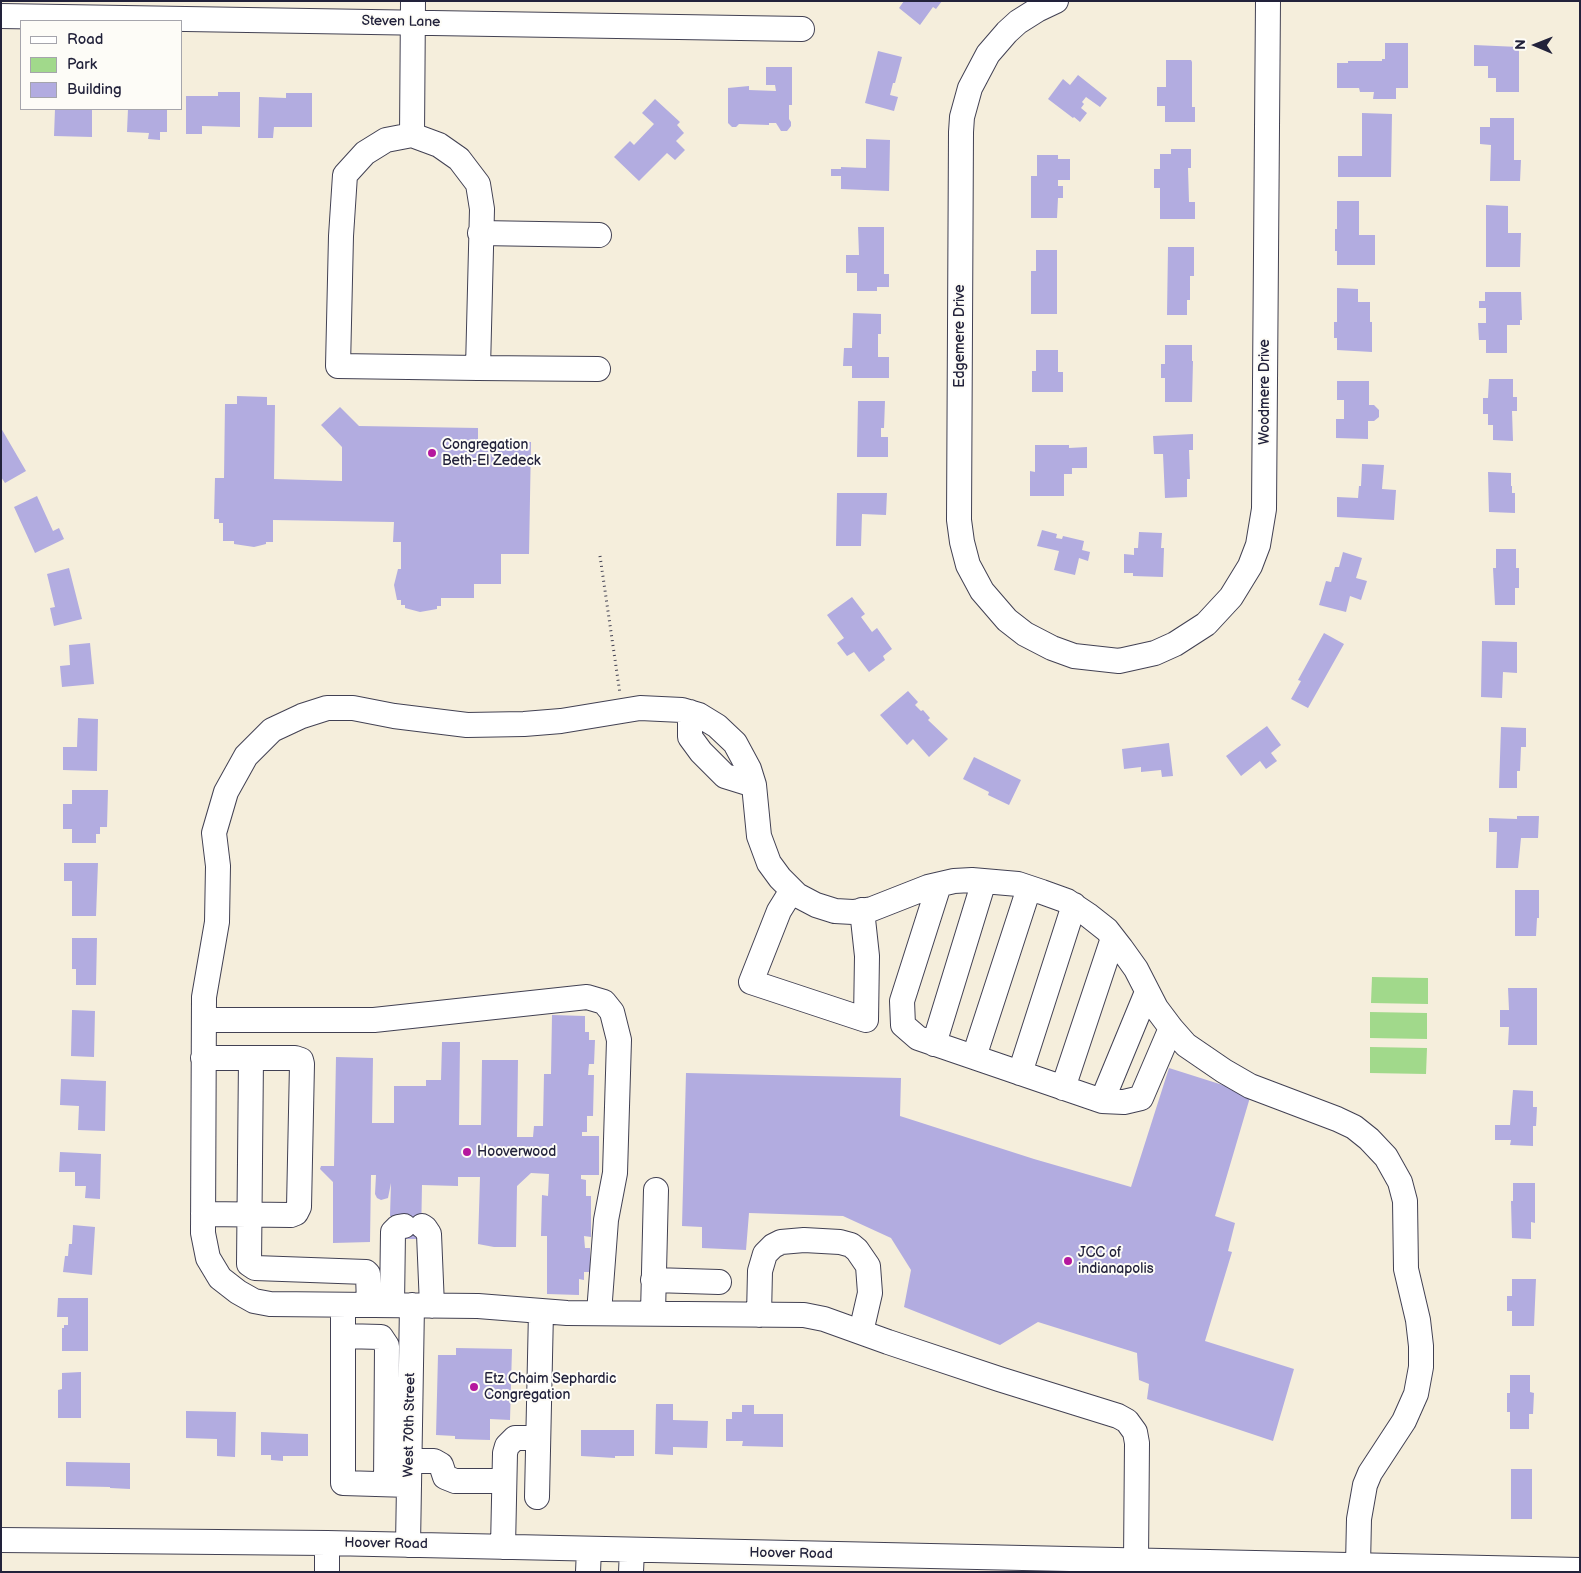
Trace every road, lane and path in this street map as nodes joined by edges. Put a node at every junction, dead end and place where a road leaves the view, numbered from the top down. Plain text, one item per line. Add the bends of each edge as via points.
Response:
1 (1056, 1) edge
2 (1268, 1) edge
3 (413, 12) edge
4 (1, 16) edge
5 (802, 28) dead end
6 (412, 135) junction
7 (480, 233) junction
8 (598, 234) dead end
9 (478, 368) junction
10 (598, 369) dead end
11 (600, 556) dead end
12 (1074, 656) joint
13 (623, 710) junction
14 (984, 880) junction
15 (939, 885) junction
16 (1029, 888) junction
17 (792, 890) junction
18 (1074, 906) junction
19 (862, 910) junction
20 (1113, 938) junction
21 (1147, 992) junction
22 (204, 1020) junction
23 (1171, 1028) junction
24 (934, 1044) junction
25 (974, 1057) junction
26 (203, 1058) junction
27 (251, 1058) junction
28 (1020, 1073) junction
29 (1063, 1088) junction
30 (1102, 1101) junction
31 (656, 1190) dead end
32 (203, 1214) junction
33 (250, 1214) junction
34 (654, 1280) junction
35 (719, 1282) dead end
36 (343, 1305) junction
37 (401, 1305) junction
38 (542, 1311) junction
39 (599, 1313) junction
40 (653, 1313) junction
41 (759, 1315) junction
42 (861, 1332) junction
43 (343, 1336) junction
44 (537, 1438) junction
45 (409, 1461) junction
46 (504, 1481) junction
47 (386, 1484) junction
48 (409, 1485) junction
49 (537, 1497) dead end
50 (1, 1540) edge
51 (327, 1543) junction
52 (408, 1545) junction
53 (503, 1547) junction
54 (589, 1560) edge
55 (631, 1561) edge
56 (1136, 1561) junction
57 (1358, 1565) junction
58 (1580, 1570) edge
59 (327, 1572) edge

1 - 12 street, Edgemere Drive via 1018,22 988,54 970,88 962,117 959,520 968,565 991,604 1024,634
2 - 12 street, Woodmere Drive via 1264,509 1258,545 1231,598 1206,624 1175,644 1155,653 1119,661
3 - 4 street, Steven Lane
3 - 5 street, Steven Lane
3 - 6 street
6 - 7 street via 439,145 459,159 478,184 482,209
6 - 9 street via 386,140 365,153 345,175 338,366
7 - 8 street
7 - 9 street
9 - 10 street
11 - 13 path
13 - 17 street via 662,708 690,712 717,726 735,743 754,785 762,848 769,863
13 - 22 street via 561,721 467,725 353,708 327,708 272,730 246,756 226,792 214,832 218,866 217,922 204,997
14 - 15 street
14 - 16 street
14 - 24 street
15 - 19 street
15 - 24 street via 902,1001 903,1025 918,1038
16 - 18 street
16 - 25 street
17 - 19 street via 816,905 836,911
17 - 19 street via 779,911 751,982 866,1020 867,956
18 - 20 street
18 - 28 street
20 - 21 street via 1136,969
20 - 29 street
21 - 23 street
21 - 30 street
22 - 26 street
22 - 39 street via 374,1020 587,997 604,1002 612,1012 619,1040 615,1173 606,1220
23 - 30 street via 1141,1098 1124,1102
23 - 57 street via 1202,1057 1250,1086 1354,1127 1386,1157 1400,1182 1405,1201 1406,1269 1418,1320 1421,1366 1416,1394 1404,1421 1365,1485 1359,1519
24 - 25 street
25 - 28 street
26 - 27 street
26 - 32 street
27 - 33 street
27 - 33 street via 295,1058 302,1064 296,1213
28 - 29 street
29 - 30 street
31 - 34 street
32 - 33 street
32 - 36 street via 208,1258 220,1278 238,1292 254,1301 270,1304
33 - 37 street via 248,1260 255,1268 366,1272
34 - 35 street
34 - 40 street
36 - 37 street
36 - 43 street
37 - 37 street via 393,1232 413,1226 425,1228 429,1234
37 - 38 street
37 - 45 street, West 70th Street
38 - 39 street
38 - 44 street
39 - 40 street
40 - 41 street
41 - 42 street via 804,1315
41 - 42 street via 760,1271 765,1254 773,1246 804,1240 840,1242 857,1250 868,1266 870,1293
42 - 56 street via 1118,1416 1127,1422 1135,1432 1137,1443
43 - 47 street via 380,1337 387,1346
43 - 47 street via 343,1483
44 - 46 street via 515,1438 508,1446
44 - 49 street
45 - 46 street via 434,1461 441,1465 445,1477 455,1481
45 - 48 street, West 70th Street
46 - 53 street
47 - 48 street
48 - 52 street, West 70th Street
50 - 51 street, Hoover Road
51 - 52 street, Hoover Road
51 - 59 street
52 - 53 street, Hoover Road
53 - 54 street, Hoover Road
54 - 55 street, Hoover Road
55 - 56 street, Hoover Road
56 - 57 street, Hoover Road
57 - 58 street, Hoover Road

